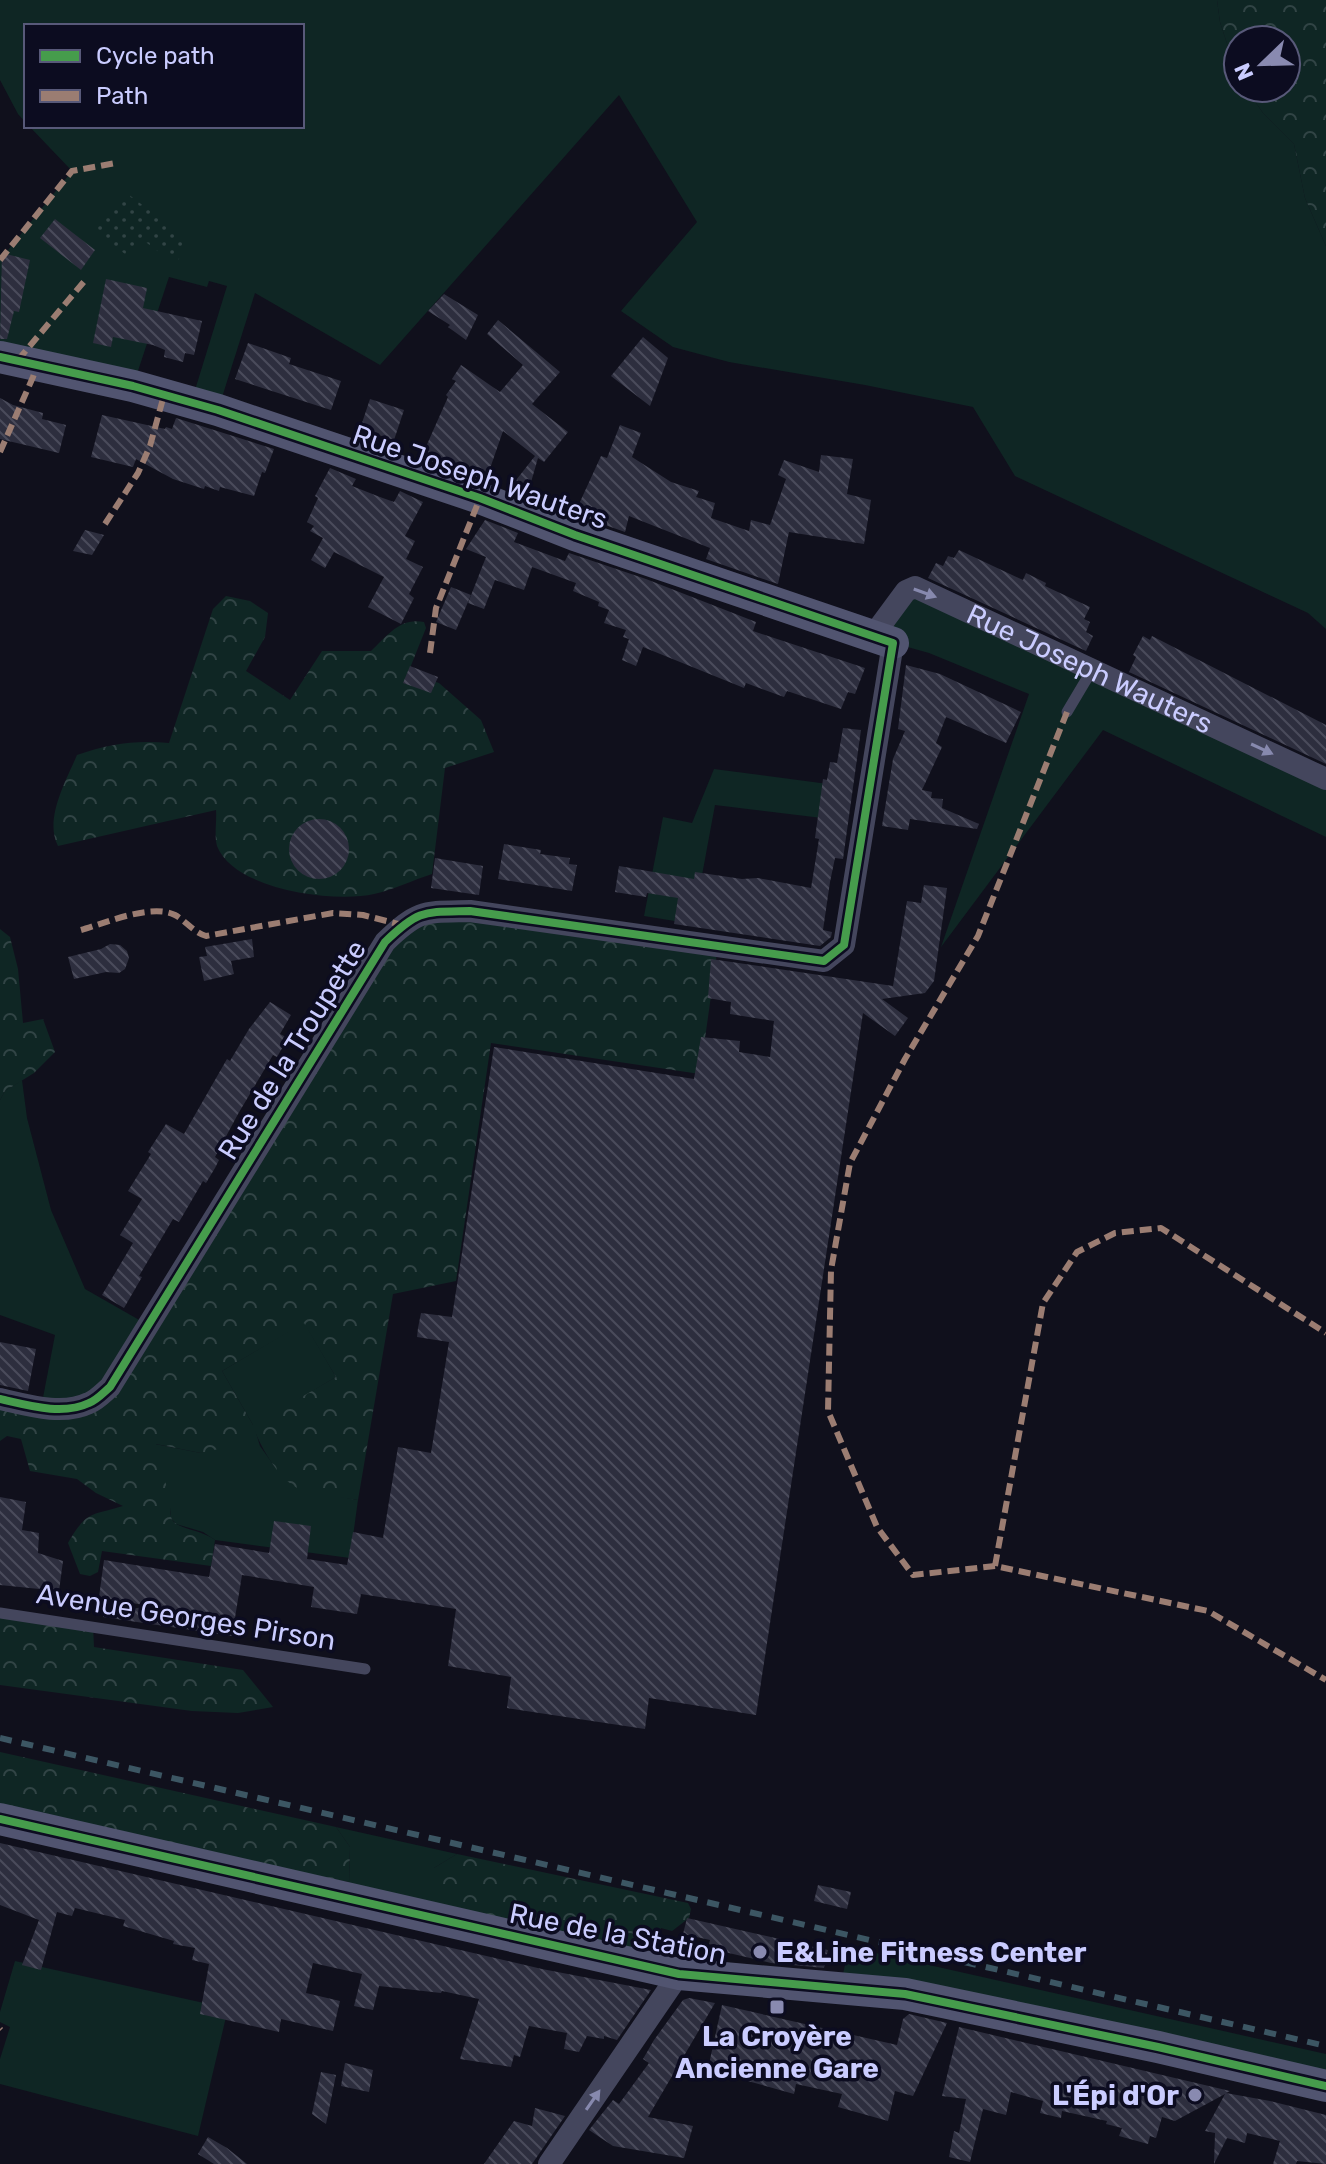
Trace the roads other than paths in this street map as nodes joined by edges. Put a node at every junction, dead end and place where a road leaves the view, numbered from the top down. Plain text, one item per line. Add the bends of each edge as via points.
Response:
1 (0, 357) edge
2 (882, 640) junction
3 (1092, 670) junction
4 (1067, 712) dead end
5 (1326, 779) edge
6 (0, 1399) edge
7 (0, 1613) edge
8 (365, 1669) dead end
9 (0, 1819) edge
10 (679, 1974) junction
11 (1326, 2086) edge
12 (549, 2164) edge

1 - 2 street, Rue Joseph Wauters via 218,410
2 -> 3 street, Rue Joseph Wauters via 906,591 915,587
2 - 6 street, Rue de la Troupette via 844,945 824,961 470,911 428,912 408,919 385,942 110,1387 89,1403 62,1408
3 - 4 lane
3 -> 5 street, Rue Joseph Wauters
7 - 8 lane, Avenue Georges Pirson
9 - 10 street, Rue de la Station
10 - 11 street, Rue de la Station via 905,1994
12 -> 10 street

